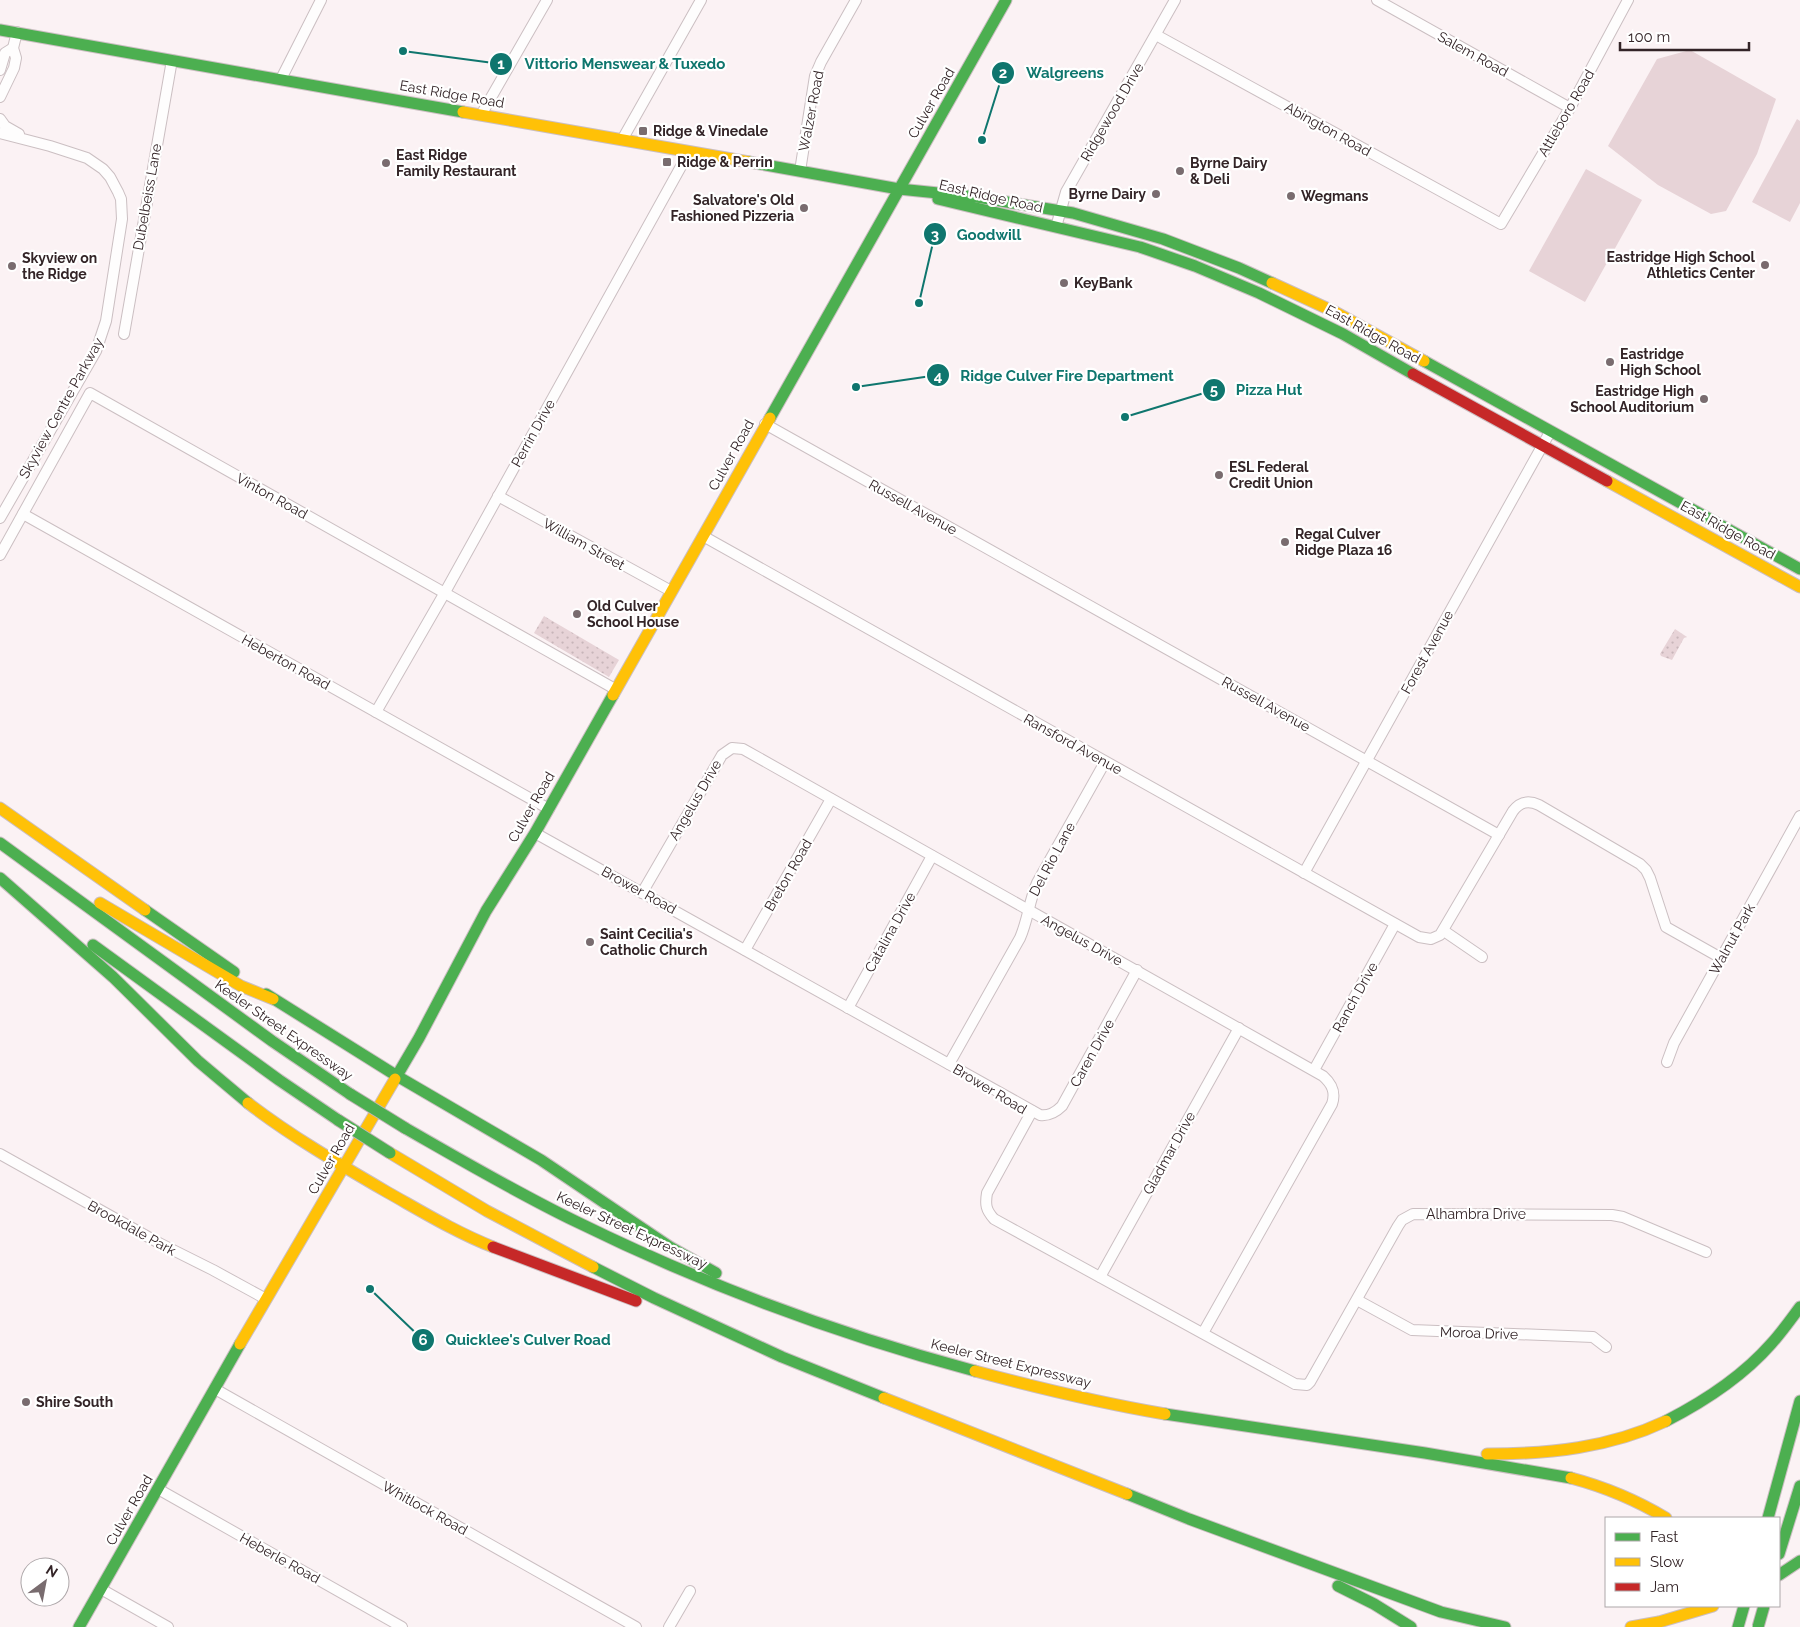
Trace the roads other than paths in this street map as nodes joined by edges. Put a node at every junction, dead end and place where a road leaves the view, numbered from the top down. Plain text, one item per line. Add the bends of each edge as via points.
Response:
1 (321, 0) edge
2 (547, 0) edge
3 (701, 0) edge
4 (856, 0) edge
5 (1006, 0) edge
6 (1175, 0) edge
7 (1376, 0) edge
8 (1628, 0) edge
9 (0, 30) edge
10 (17, 32) junction
11 (1156, 35) junction
12 (13, 48) junction
13 (172, 60) junction
14 (0, 70) edge
15 (281, 79) junction
16 (0, 98) edge
17 (1570, 108) junction
18 (481, 115) junction
19 (0, 119) edge
20 (0, 133) edge
21 (622, 140) junction
22 (38, 143) junction
23 (689, 152) junction
24 (800, 171) junction
25 (899, 189) junction
26 (1060, 211) junction
27 (1501, 224) joint
28 (1056, 227) junction
29 (124, 334) dead end
30 (765, 424) junction
31 (1550, 432) junction
32 (1542, 446) junction
33 (498, 496) junction
34 (23, 514) junction
35 (0, 518) edge
36 (703, 536) junction
37 (0, 555) edge
38 (1800, 569) edge
39 (1800, 587) edge
40 (671, 591) junction
41 (444, 594) junction
42 (615, 689) junction
43 (376, 712) junction
44 (1367, 760) junction
45 (1105, 762) junction
46 (831, 799) junction
47 (0, 808) edge
48 (548, 809) junction
49 (1800, 816) edge
50 (535, 833) junction
51 (1499, 835) junction
52 (0, 839) edge
53 (0, 844) edge
54 (932, 856) junction
55 (1304, 873) junction
56 (0, 877) edge
57 (642, 893) junction
58 (1028, 910) junction
59 (1396, 924) junction
60 (1444, 931) junction
61 (745, 950) junction
62 (1482, 957) dead end
63 (1721, 958) junction
64 (1137, 970) junction
65 (273, 999) junction
66 (848, 1008) junction
67 (1239, 1028) junction
68 (1667, 1062) dead end
69 (949, 1064) junction
70 (1314, 1070) junction
71 (397, 1076) junction
72 (1032, 1111) junction
73 (0, 1154) edge
74 (344, 1167) junction
75 (1706, 1252) dead end
76 (1100, 1278) junction
77 (266, 1299) junction
78 (1357, 1300) junction
79 (1800, 1307) edge
80 (845, 1331) junction
81 (1203, 1333) junction
82 (1606, 1347) dead end
83 (782, 1357) junction
84 (1307, 1385) joint
85 (215, 1389) junction
86 (1800, 1401) edge
87 (1341, 1440) junction
88 (1800, 1442) edge
89 (1800, 1486) edge
90 (158, 1489) junction
91 (1800, 1497) edge
92 (1664, 1517) edge
93 (1768, 1517) edge
94 (1773, 1517) edge
95 (1189, 1519) junction
96 (1783, 1540) junction
97 (1780, 1550) edge
98 (1800, 1562) edge
99 (1780, 1574) edge
100 (101, 1589) junction
101 (690, 1591) dead end
102 (1710, 1607) edge
103 (1744, 1607) edge
104 (1754, 1607) edge
105 (1764, 1607) edge
106 (1739, 1623) edge
107 (79, 1627) edge
108 (168, 1627) edge
109 (402, 1627) edge
110 (636, 1627) edge
111 (669, 1627) edge
112 (1411, 1627) edge
113 (1505, 1627) edge
114 (1631, 1627) edge
115 (1758, 1627) edge
116 (1766, 1627) edge

1 - 15 street
2 - 18 street
3 - 21 street
4 - 24 street, Walzer Road via 815,76
5 - 25 main road, Culver Road
6 - 11 street, Ridgewood Drive
7 - 17 street, Salem Road
8 - 17 street, Attleboro Road
9 - 10 main road, East Ridge Road
10 - 12 street
10 - 13 main road, East Ridge Road
11 - 26 street, Ridgewood Drive via 1072,181
11 - 27 street, Abington Road
12 - 14 street via 5,53
12 - 16 street via 14,68
13 - 15 main road, East Ridge Road
13 - 29 street, Dubelbeiss Lane
15 - 18 main road, East Ridge Road
17 - 27 street, Attleboro Road
18 - 21 main road, East Ridge Road
19 - 22 street via 5,126
20 - 22 street, Skyview Centre Parkway
21 - 23 main road, East Ridge Road
22 - 35 street, Skyview Centre Parkway via 87,158 103,169 118,192 122,219 106,322 96,351
23 - 24 main road, East Ridge Road
23 - 33 street, Perrin Drive
24 - 25 main road, East Ridge Road
25 - 26 main road, East Ridge Road via 977,197
25 - 28 main road, East Ridge Road
25 - 30 main road, Culver Road
26 - 28 street, Ridgewood Drive
26 - 31 main road, East Ridge Road via 1163,239 1263,278 1349,320
28 - 32 main road, East Ridge Road via 1153,251 1259,293 1343,334
30 - 36 main road, Culver Road
30 - 44 street, Russell Avenue
31 - 32 street, Forest Avenue
31 - 38 main road, East Ridge Road
32 - 39 main road, East Ridge Road
32 - 44 street, Forest Avenue
33 - 40 street, William Street
33 - 41 street, Perrin Drive
34 - 37 street, Vinton Road
34 - 41 street, Vinton Road via 90,393
34 - 43 street, Heberton Road
36 - 40 main road, Culver Road
36 - 45 street, Ransford Avenue
40 - 42 main road, Culver Road
41 - 42 street, Vinton Road
41 - 43 street, Perrin Drive
42 - 48 main road, Culver Road
43 - 48 street, Heberton Road
44 - 51 street, Russell Avenue
44 - 55 street, Forest Avenue
45 - 55 street, Ransford Avenue
45 - 58 street, Del Rio Lane via 1037,883
46 - 54 street, Angelus Drive
46 - 57 street, Angelus Drive via 743,749 726,751 714,765
46 - 61 street, Breton Road
47 - 65 main road
48 - 50 main road, Culver Road
49 - 63 street, Walnut Park
50 - 57 street, Brower Road
50 - 71 main road, Culver Road via 486,911
51 - 60 street
51 - 63 street via 1521,804 1539,805 1640,864 1650,878 1666,927
52 - 65 main road via 100,903 241,986
53 - 80 main road, Keeler Street Expressway, bridge via 264,1035 404,1128 499,1182 633,1249 727,1290
54 - 58 street, Angelus Drive
54 - 66 street, Catalina Drive
55 - 59 street, Ransford Avenue
56 - 74 main road via 113,977 227,1087 266,1118
56 - 83 main road, bridge via 279,1080 390,1153 555,1248
57 - 61 street, Brower Road
58 - 64 street, Angelus Drive
58 - 69 street, Del Rio Lane via 1020,938
59 - 60 street, Ransford Avenue via 1425,939 1436,938
59 - 70 street, Ranch Drive
60 - 62 street
61 - 66 street, Brower Road
63 - 68 street, Walnut Park via 1674,1043
64 - 67 street, Angelus Drive
64 - 72 street, Caren Drive via 1062,1106 1046,1116
65 - 71 main road
66 - 69 street, Brower Road
67 - 70 street, Angelus Drive
67 - 76 street, Gladmar Drive
69 - 72 street, Brower Road
70 - 81 street, Angelus Drive via 1332,1086 1332,1104
71 - 74 main road, Culver Road
71 - 80 main road via 534,1156 696,1263
72 - 76 street, Brower Road via 987,1193 987,1212 994,1219
73 - 77 street, Brookdale Park
74 - 77 main road, Culver Road
74 - 83 main road via 471,1238
75 - 78 street, Alhambra Drive via 1612,1215 1413,1214 1398,1226
76 - 81 street, Brower Road
77 - 85 main road, Culver Road
78 - 82 street, Moroa Drive via 1412,1330 1593,1337
78 - 84 street, Alhambra Drive
79 - 87 main road via 1764,1352 1716,1393 1676,1417 1618,1440 1562,1451 1505,1454
80 - 87 main road, Keeler Street Expressway via 1058,1392 1184,1418
81 - 84 street, Brower Road via 1295,1384
83 - 95 main road
85 - 90 main road, Culver Road
85 - 110 street, Whitlock Road
86 - 93 main road
87 - 92 main road via 1573,1478 1619,1493
88 - 94 main road
89 - 96 main road
90 - 100 main road, Culver Road
90 - 109 street, Heberle Road
91 - 96 main road
95 - 112 main road via 1332,1583
95 - 113 main road via 1441,1612
96 - 97 main road
98 - 99 main road
100 - 107 main road, Culver Road
100 - 108 street
101 - 111 street
102 - 114 main road
103 - 106 main road
104 - 116 main road
105 - 115 main road, bridge

